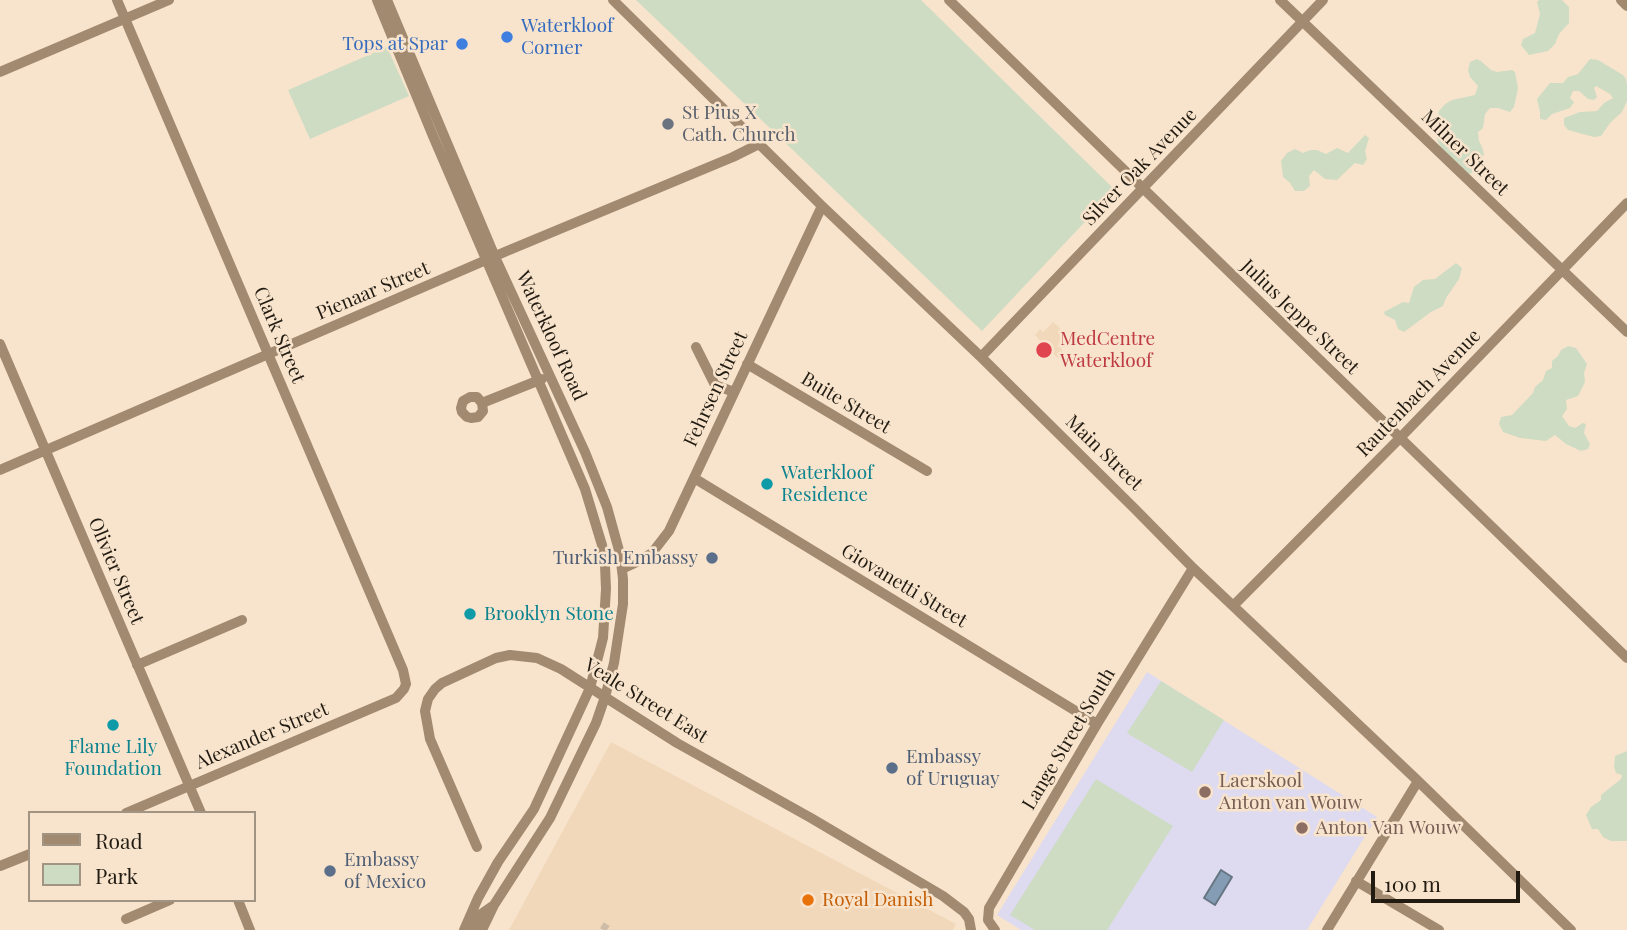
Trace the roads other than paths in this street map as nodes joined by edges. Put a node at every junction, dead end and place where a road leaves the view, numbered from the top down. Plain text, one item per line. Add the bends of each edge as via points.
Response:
1 (117, 0) edge
2 (169, 0) edge
3 (377, 0) edge
4 (387, 0) edge
5 (613, 0) edge
6 (949, 0) edge
7 (1280, 0) edge
8 (1323, 0) edge
9 (1621, 0) edge
10 (1627, 6) edge
11 (126, 19) junction
12 (1301, 22) junction
13 (0, 72) edge
14 (438, 134) junction
15 (759, 144) junction
16 (1143, 189) junction
17 (1627, 202) edge
18 (822, 206) junction
19 (491, 258) junction
20 (1563, 270) junction
21 (1627, 332) edge
22 (0, 344) edge
23 (696, 347) dead end
24 (269, 355) junction
25 (981, 357) junction
26 (747, 364) junction
27 (544, 378) junction
28 (734, 392) junction
29 (482, 403) dead end
30 (573, 426) junction
31 (561, 430) junction
32 (1399, 438) junction
33 (46, 450) junction
34 (0, 470) edge
35 (927, 471) dead end
36 (694, 478) junction
37 (1193, 568) junction
38 (622, 569) junction
39 (1234, 605) junction
40 (242, 620) dead end
41 (1627, 658) edge
42 (137, 665) junction
43 (406, 684) joint
44 (590, 688) junction
45 (605, 697) junction
46 (1097, 724) junction
47 (1418, 780) junction
48 (189, 786) junction
49 (131, 811) edge
50 (200, 811) edge
51 (477, 847) dead end
52 (28, 855) edge
53 (0, 866) edge
54 (1356, 881) junction
55 (165, 902) edge
56 (239, 902) edge
57 (495, 905) junction
58 (126, 919) dead end
59 (971, 928) edge
60 (250, 930) edge
61 (464, 930) edge
62 (472, 930) edge
63 (482, 930) edge
64 (995, 930) edge
65 (1327, 930) edge
66 (1439, 930) edge
67 (1572, 930) edge

1 - 11 street, Clark Street
2 - 11 street
3 - 14 street, Waterkloof Road
4 - 14 street, Waterkloof Road
5 - 15 street, Main Street
6 - 16 street, Julius Jeppe Street
7 - 12 street, Milner Street
8 - 12 street, Silver Oak Avenue
9 - 10 street
11 - 13 street
11 - 24 street, Clark Street
12 - 16 street, Silver Oak Avenue
12 - 20 street, Milner Street
14 - 19 street, Waterkloof Road
15 - 18 street, Main Street
15 - 19 street, Pienaar Street
16 - 25 street, Silver Oak Avenue
16 - 32 street, Julius Jeppe Street
17 - 20 street, Rautenbach Avenue
18 - 25 street, Main Street
18 - 26 street, Fehrsen Street
19 - 24 street, Pienaar Street
19 - 27 street, Waterkloof Road
20 - 21 street, Milner Street
20 - 32 street, Rautenbach Avenue
22 - 33 street, Olivier Street
23 - 28 street via 715,385
24 - 33 street, Pienaar Street
24 - 43 street, Clark Street
25 - 37 street, Main Street
26 - 28 street, Fehrsen Street
26 - 35 street, Buite Street
27 - 29 street
27 - 30 street, Waterkloof Road
27 - 31 street, Waterkloof Road
28 - 36 street, Fehrsen Street
30 - 31 street
30 - 38 street, Waterkloof Road via 607,507
31 - 44 street, Waterkloof Road via 590,501 605,565 604,629
32 - 39 street, Rautenbach Avenue
32 - 41 street, Julius Jeppe Street
33 - 34 street, Pienaar Street
33 - 42 street, Olivier Street
36 - 38 street, Fehrsen Street via 665,538 647,556
36 - 46 street, Giovanetti Street
37 - 39 street, Main Street
37 - 46 street, Lange Street South
38 - 45 street, Waterkloof Road via 620,628
39 - 47 street, Main Street
40 - 42 street
42 - 48 street, Olivier Street
43 - 48 street, Alexander Street via 396,698
44 - 45 street, Veale Street East
44 - 51 street, Veale Street East via 547,662 510,656 448,680 431,694 425,711 430,739
44 - 61 street via 540,797 498,862
45 - 57 street via 550,818
45 - 59 street, Veale Street East via 943,896 964,912
46 - 64 street, Lange Street South via 989,908 988,920
47 - 54 street
47 - 67 street, Main Street
48 - 49 street, Alexander Street
48 - 50 street, Olivier Street
52 - 53 street
54 - 65 street
54 - 66 street
55 - 58 street
56 - 60 street
57 - 62 street via 481,914
57 - 63 street

